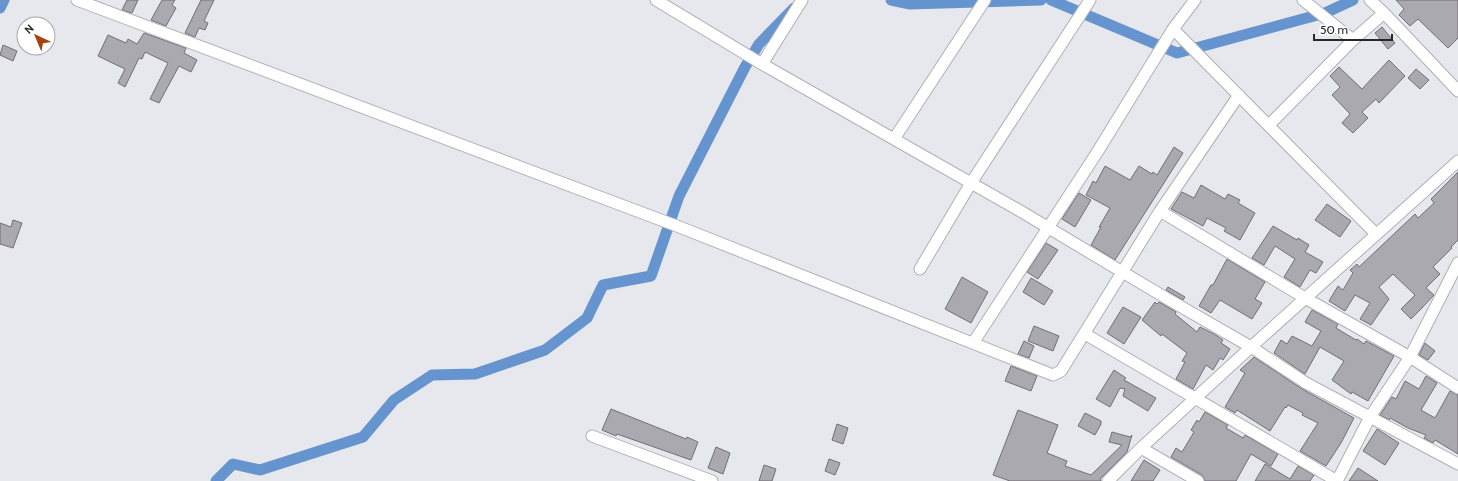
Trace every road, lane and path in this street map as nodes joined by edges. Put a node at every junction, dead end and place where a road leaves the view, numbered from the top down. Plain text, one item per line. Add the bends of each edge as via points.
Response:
1 (77, 0) edge
2 (656, 0) edge
3 (802, 0) edge
4 (985, 0) edge
5 (1090, 0) edge
6 (1195, 0) edge
7 (1303, 0) edge
8 (1370, 0) edge
9 (1384, 13) junction
10 (1173, 29) junction
11 (1353, 40) junction
12 (762, 64) junction
13 (1458, 91) edge
14 (1239, 95) junction
15 (1269, 125) junction
16 (894, 139) junction
17 (1458, 161) edge
18 (971, 183) junction
19 (1160, 211) junction
20 (1047, 227) junction
21 (1376, 234) junction
22 (1458, 263) edge
23 (920, 269) dead end
24 (1122, 272) junction
25 (1305, 298) junction
26 (1085, 334) junction
27 (973, 343) junction
28 (1251, 347) junction
29 (1410, 357) junction
30 (1458, 388) edge
31 (1196, 399) junction
32 (1370, 417) junction
33 (592, 436) dead end
34 (1141, 448) junction
35 (1458, 464) edge
36 (712, 481) edge
37 (1108, 481) edge
38 (1198, 481) edge
39 (1337, 481) edge

1 - 27 street via 677,226
2 - 12 street
3 - 12 street
4 - 16 street
5 - 18 street
6 - 10 street
7 - 11 street
8 - 9 street
9 - 11 street
9 - 13 street
10 - 14 street
10 - 20 street via 1098,151
11 - 15 street
12 - 16 street
14 - 15 street
14 - 19 street
15 - 21 street
16 - 18 street
17 - 21 street
18 - 20 street
18 - 23 street
19 - 24 street
19 - 25 street
20 - 24 street
20 - 27 street
21 - 25 street
22 - 29 street
24 - 26 street
24 - 28 street
25 - 28 street
25 - 29 street
26 - 27 street via 1061,371 1053,375
26 - 31 street
28 - 31 street
28 - 32 street via 1306,383
29 - 30 street
29 - 32 street
31 - 34 street
31 - 39 street
32 - 35 street
32 - 39 street
33 - 36 street
34 - 37 street
34 - 38 street

